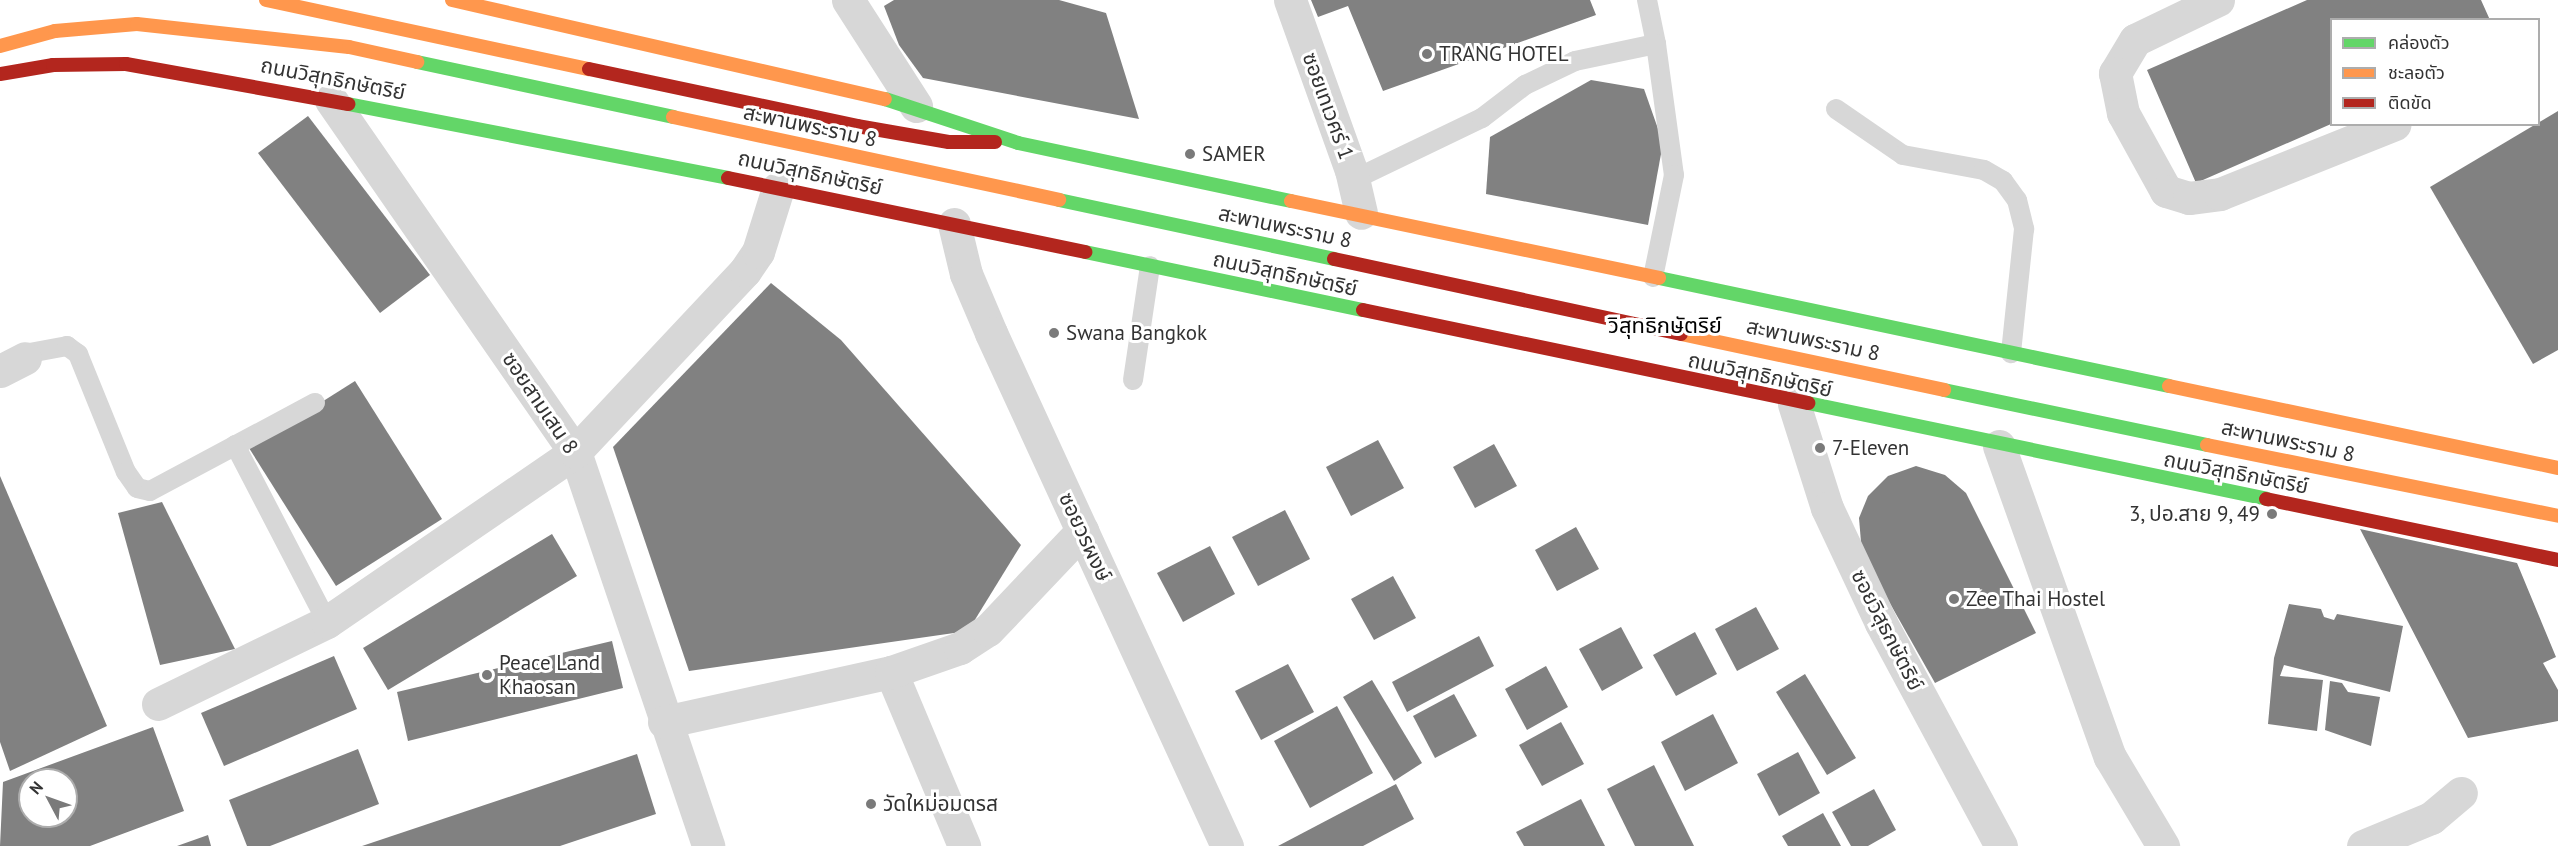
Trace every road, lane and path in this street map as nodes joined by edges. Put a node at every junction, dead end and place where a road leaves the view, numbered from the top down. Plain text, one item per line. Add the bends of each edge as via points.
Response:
1 (266, 0) edge
2 (452, 0) edge
3 (848, 0) edge
4 (1290, 0) edge
5 (1647, 0) edge
6 (2218, 0) edge
7 (1656, 44) junction
8 (0, 46) edge
9 (0, 74) edge
10 (331, 100) junction
11 (916, 106) junction
12 (1836, 109) dead end
13 (2390, 126) edge
14 (1018, 143) junction
15 (1353, 180) junction
16 (778, 188) junction
17 (1361, 213) junction
18 (954, 224) junction
19 (1150, 266) junction
20 (1653, 277) junction
21 (2011, 353) junction
22 (16, 361) edge
23 (1133, 380) dead end
24 (315, 403) dead end
25 (1794, 404) junction
26 (235, 445) junction
27 (1999, 446) junction
28 (575, 452) junction
29 (2558, 468) edge
30 (2558, 516) edge
31 (1082, 531) junction
32 (2558, 560) edge
33 (327, 622) junction
34 (891, 672) junction
35 (158, 704) dead end
36 (664, 722) junction
37 (2461, 793) dead end
38 (708, 846) edge
39 (964, 846) edge
40 (1227, 846) edge
41 (2001, 846) edge
42 (2163, 846) edge
43 (2363, 846) edge

1 - 14 main road, สะพานพระราม 8 via 857,126 949,142
2 - 11 main road
3 - 11 street
4 - 15 street, ซอยเทเวศร์ 1
5 - 7 lane
6 - 13 street via 2135,40 2115,73 2123,113 2166,191 2189,198 2220,194
7 - 15 lane via 1575,61 1525,85 1482,118
7 - 20 lane via 1674,175
8 - 30 main road, สะพานพระราม 8 via 55,31 137,24 349,46 2084,420
9 - 10 main road, ถนนวิสุทธิกษัตริย์ via 53,65 126,64
10 - 16 main road, ถนนวิสุทธิกษัตริย์
10 - 28 street, ซอยสามเสน 8
11 - 14 main road
12 - 21 lane via 1903,155 1984,170 2003,181 2017,200 2024,229
14 - 17 main road
15 - 17 street, ซอยเทเวศร์ 1
16 - 18 main road, ถนนวิสุทธิกษัตริย์
16 - 28 street via 758,252 746,271
17 - 20 main road
18 - 19 main road, ถนนวิสุทธิกษัตริย์
18 - 31 street, ซอยวรผงษ์ via 983,313
19 - 23 lane
19 - 25 main road, ถนนวิสุทธิกษัตริย์
20 - 21 main road
21 - 29 main road
22 - 26 lane via 67,346 78,354 137,488 150,491
24 - 26 lane
25 - 27 main road, ถนนวิสุทธิกษัตริย์
25 - 41 street, ซอยวิสุธกษัตริย์ via 1827,508 1881,623
26 - 33 lane
27 - 32 main road, ถนนวิสุทธิกษัตริย์
27 - 42 street via 2110,757
28 - 33 street
28 - 36 street, ซอยสามเสน 8
31 - 34 street via 988,630 960,648
31 - 40 street, ซอยวรผงษ์
33 - 35 street
34 - 36 street
34 - 39 street
36 - 38 street, ซอยสามเสน 8
37 - 43 street via 2431,818

